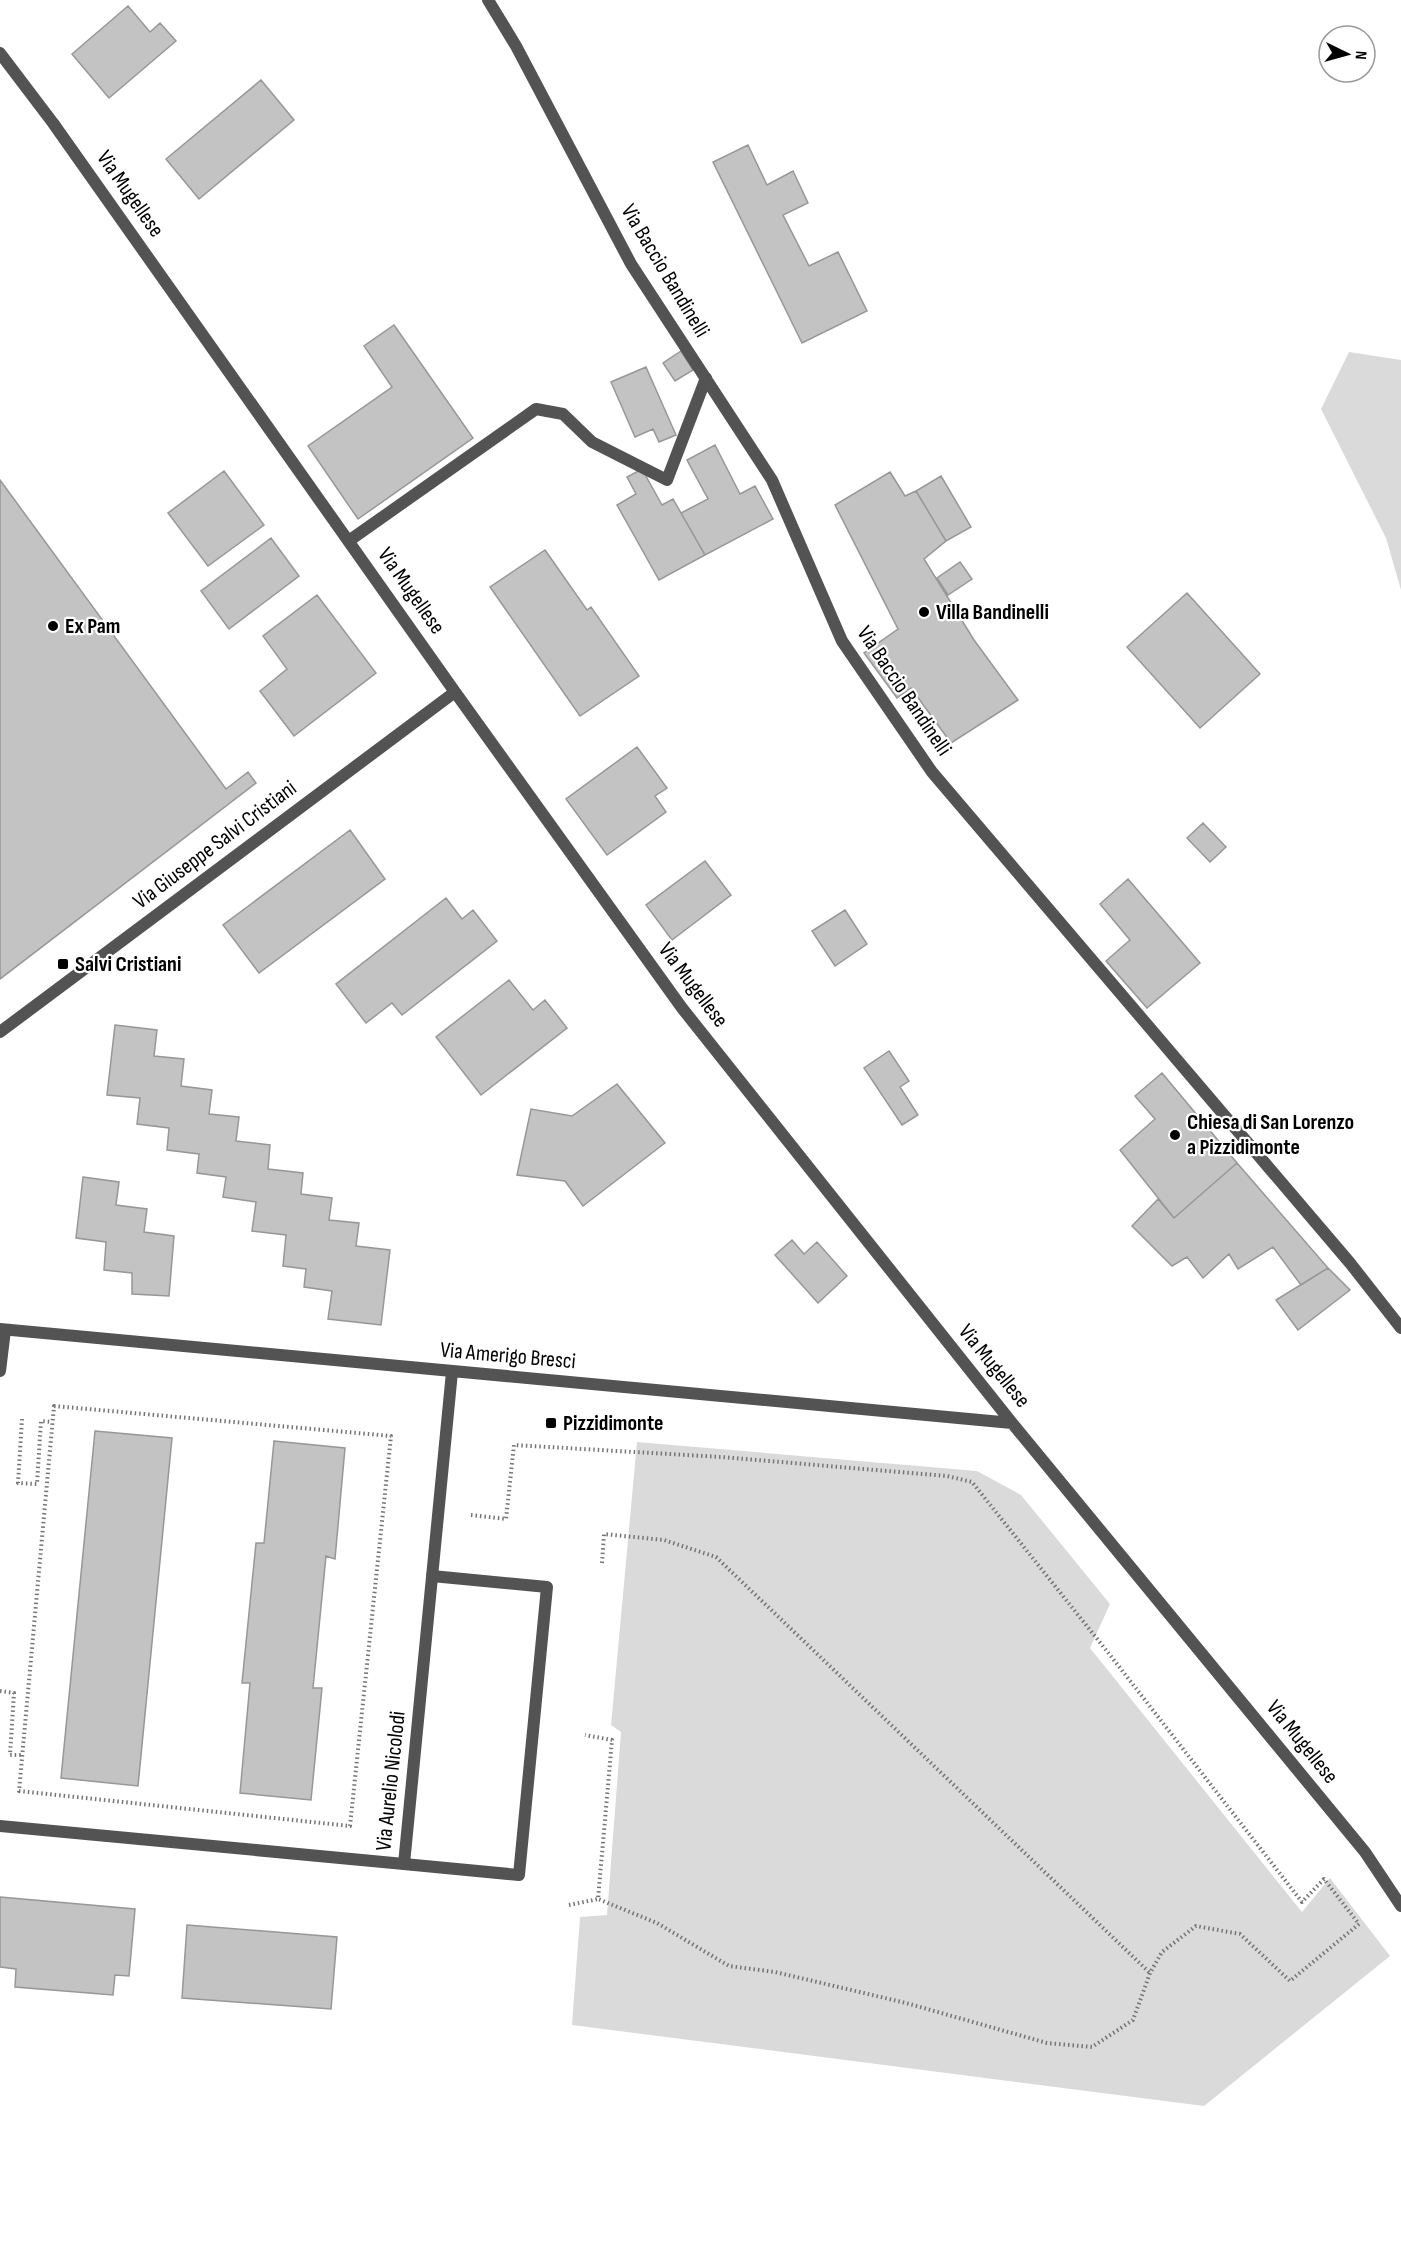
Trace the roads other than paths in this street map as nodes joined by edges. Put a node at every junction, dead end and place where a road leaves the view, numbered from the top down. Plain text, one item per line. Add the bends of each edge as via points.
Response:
1 (488, 0) edge
2 (0, 53) edge
3 (706, 378) junction
4 (350, 540) junction
5 (455, 692) junction
6 (0, 1032) edge
7 (1401, 1328) edge
8 (2, 1330) edge
9 (0, 1371) edge
10 (452, 1372) junction
11 (1012, 1423) junction
12 (432, 1576) junction
13 (0, 1826) edge
14 (405, 1864) junction
15 (1401, 1906) edge

1 - 3 street, Via Baccio Bandinelli via 631,264
2 - 4 street, Via Mugellese
3 - 4 street via 667,480 592,442 563,414 536,409
3 - 7 street, Via Baccio Bandinelli via 772,480 842,641 932,772
4 - 5 street, Via Mugellese
5 - 6 street, Via Giuseppe Salvi Cristiani
5 - 11 street, Via Mugellese via 682,1008
8 - 9 street
8 - 10 street, Via Amerigo Bresci
10 - 11 street, Via Amerigo Bresci
10 - 12 street, Via Aurelio Nicolodi
11 - 15 street, Via Mugellese via 1365,1852
12 - 14 street, Via Aurelio Nicolodi
12 - 14 street via 547,1587 519,1875
13 - 14 street, Via Aurelio Nicolodi

